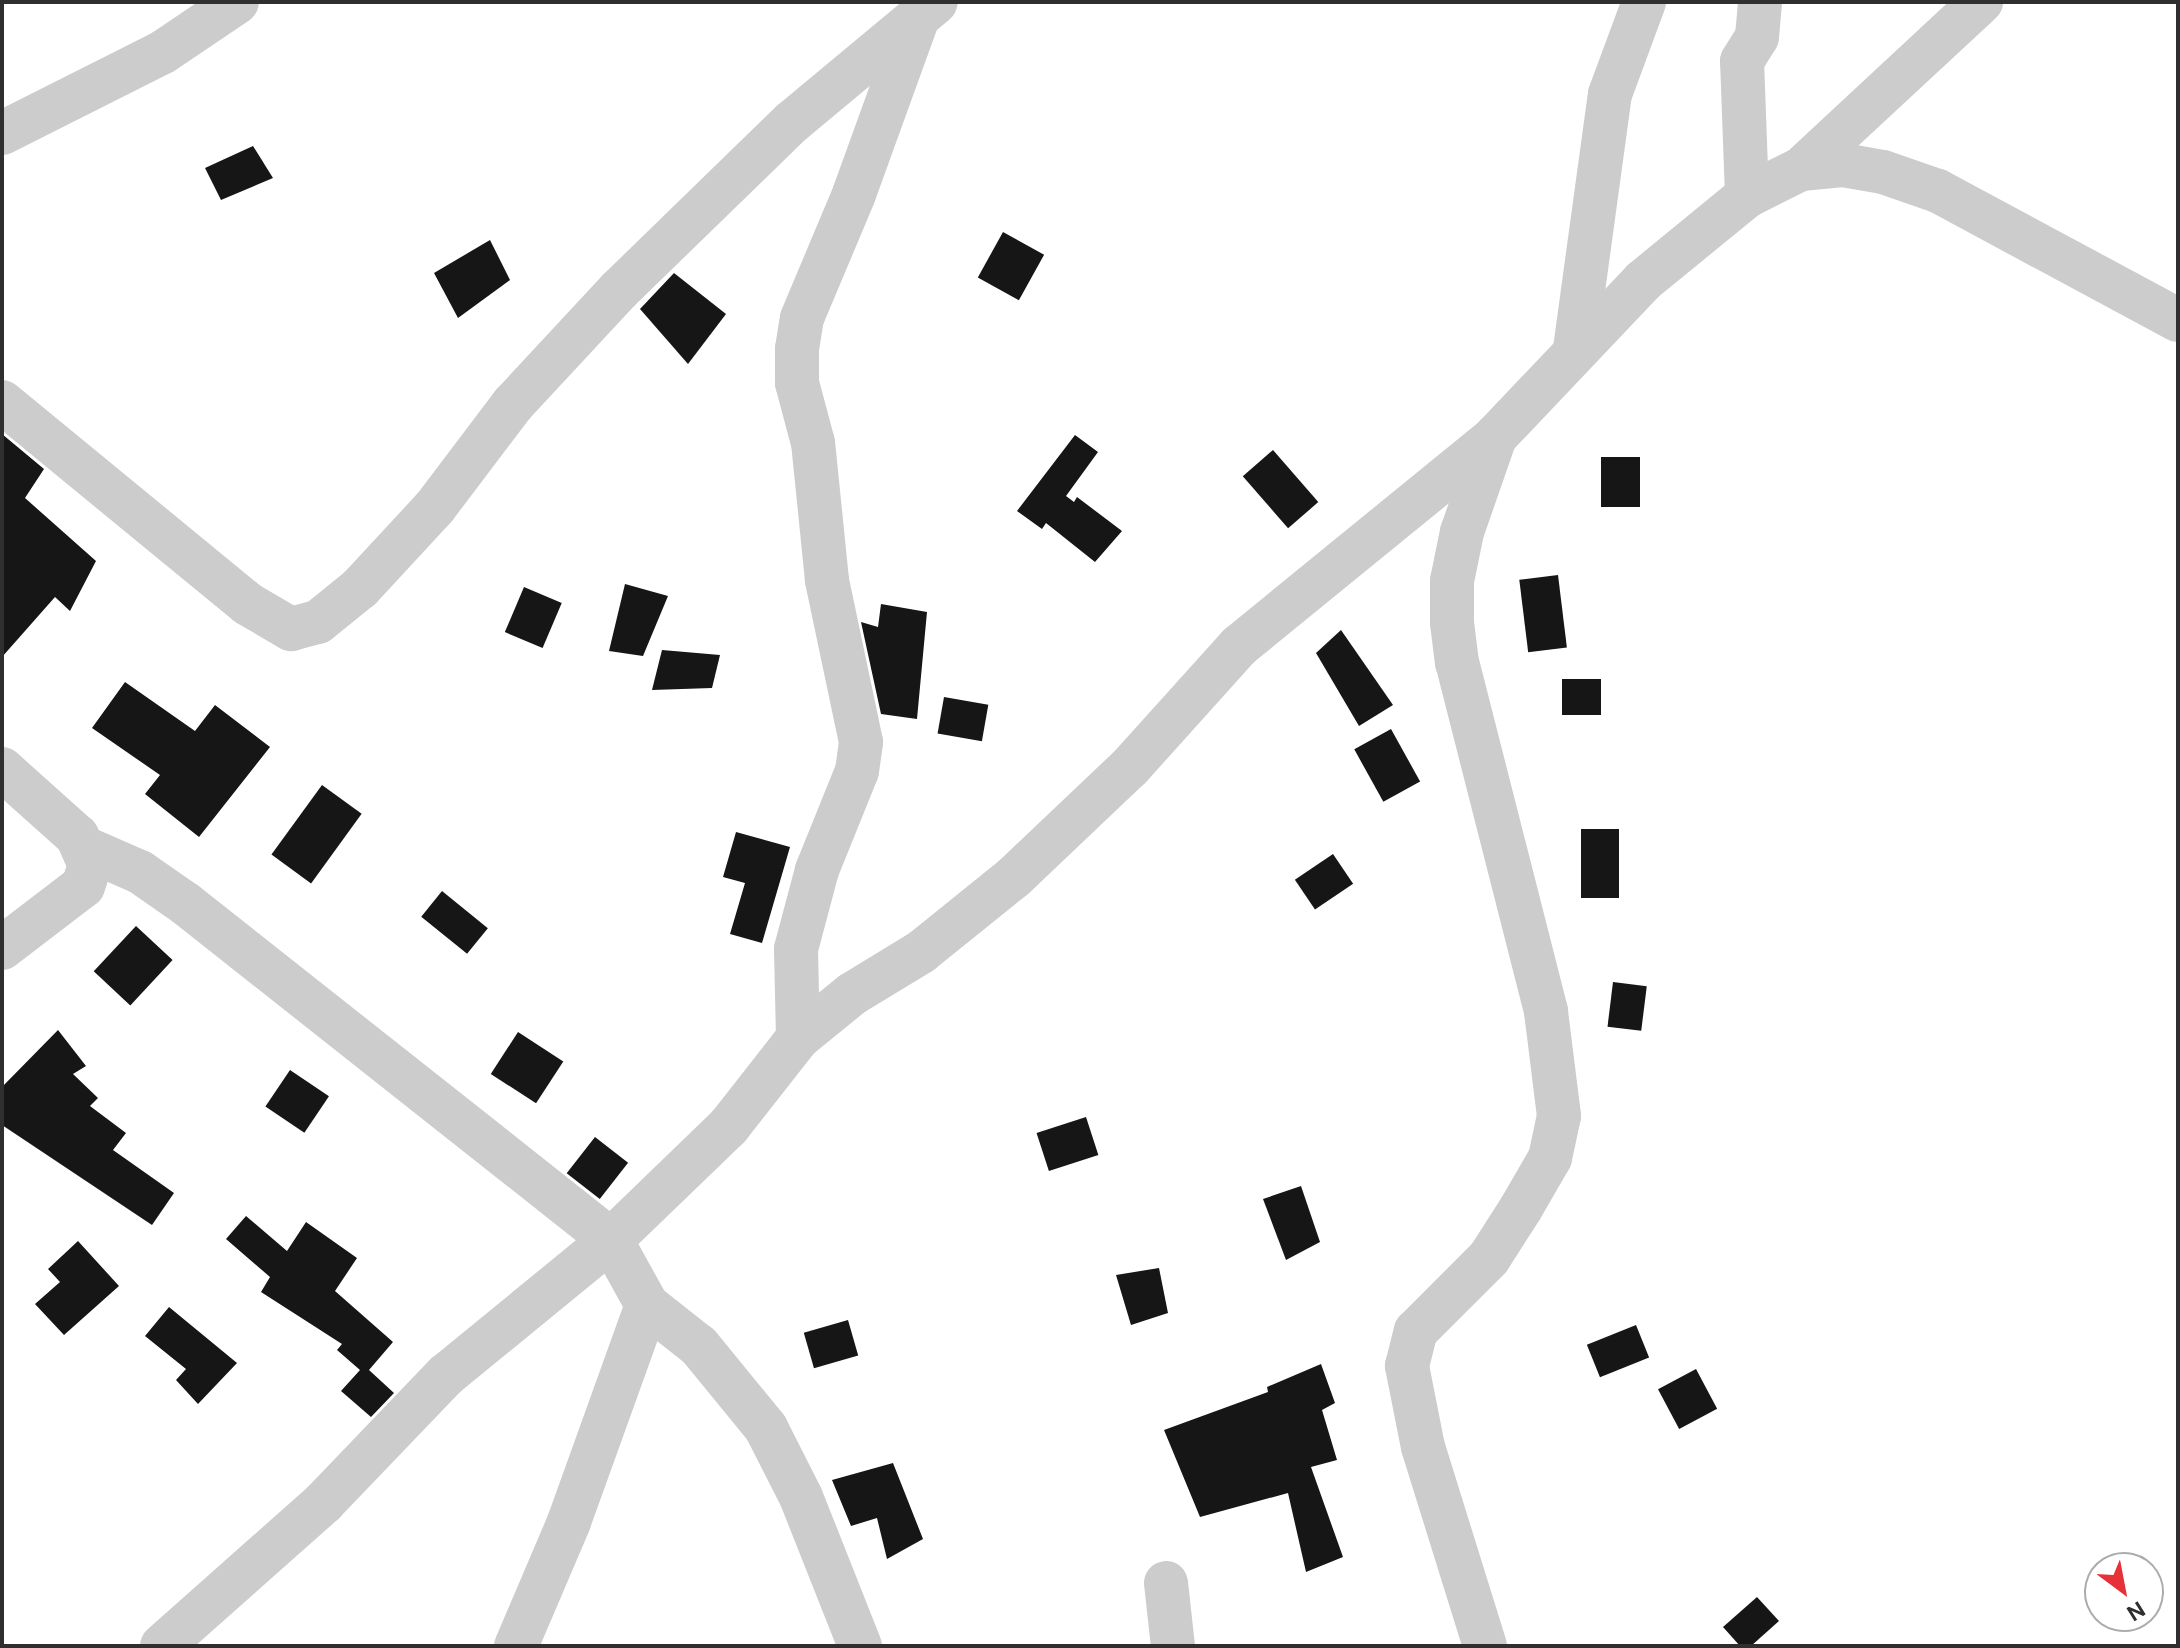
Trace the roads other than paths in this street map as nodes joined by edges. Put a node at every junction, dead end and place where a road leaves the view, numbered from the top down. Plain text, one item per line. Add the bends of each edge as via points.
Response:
1 (237, 2) edge
2 (1644, 2) edge
3 (1760, 2) edge
4 (1981, 2) edge
5 (927, 8) edge
6 (2, 133) edge
7 (1801, 169) junction
8 (1747, 196) junction
9 (2178, 320) edge
10 (1575, 349) junction
11 (2, 402) edge
12 (1495, 437) junction
13 (2, 769) edge
14 (87, 849) junction
15 (2, 948) edge
16 (798, 1038) junction
17 (611, 1240) junction
18 (647, 1305) junction
19 (1166, 1583) dead end
20 (162, 1646) edge
21 (516, 1646) edge
22 (860, 1646) edge
23 (1173, 1646) edge
24 (1485, 1646) edge

1 - 6 street via 163,52
2 - 10 street via 1610,94
3 - 8 street via 1757,37 1742,61
4 - 7 street
5 - 11 street via 792,122 619,290 513,404 435,507 360,588 318,622 291,629 248,604
5 - 16 street via 802,318 797,349 797,383 813,443 827,580 861,742 857,771 817,870 796,949
7 - 8 street
7 - 9 street via 1843,165 1938,191
8 - 10 street via 1643,281
10 - 12 street
12 - 16 street via 1239,646 1130,767 1014,877 921,952 852,994
12 - 24 street via 1462,532 1452,581 1452,623 1457,663 1546,1011 1559,1116 1550,1158 1521,1208 1489,1258 1416,1331 1407,1366 1423,1447
13 - 14 street
14 - 15 street via 90,865 83,886
14 - 17 street via 140,872 186,904
16 - 17 street via 729,1126
17 - 18 street
17 - 20 street via 446,1375 324,1502
18 - 21 street via 569,1522
18 - 22 street via 699,1346 766,1428 801,1497
19 - 23 street

